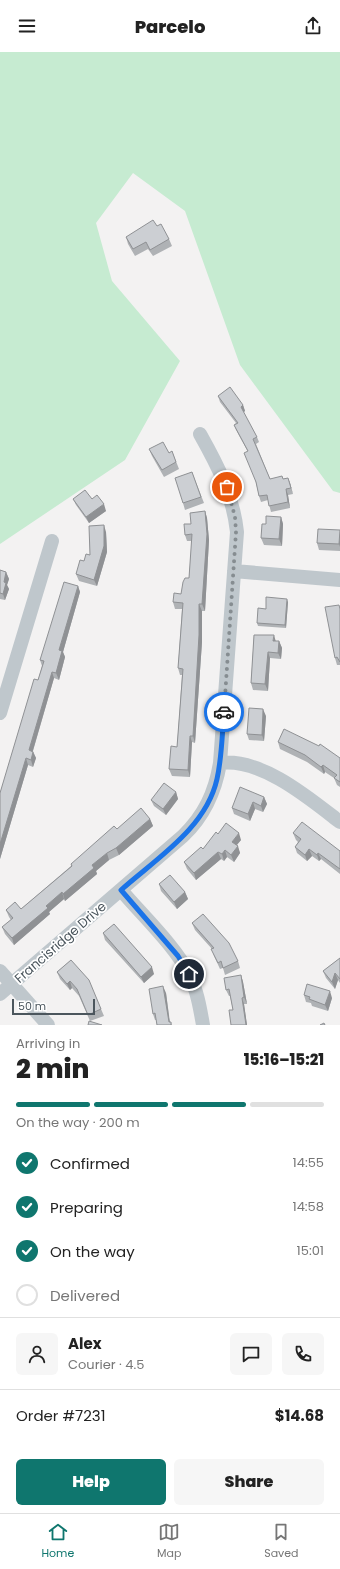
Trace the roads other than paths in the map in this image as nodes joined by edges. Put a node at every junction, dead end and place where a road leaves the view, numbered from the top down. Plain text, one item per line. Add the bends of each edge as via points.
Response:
1 (200, 434) dead end
2 (52, 541) dead end
3 (234, 571) junction
4 (340, 580) edge
5 (0, 713) edge
6 (220, 763) junction
7 (340, 822) edge
8 (121, 890) junction
9 (0, 971) edge
10 (12, 984) junction
11 (0, 994) edge
12 (48, 1025) edge
13 (203, 1025) edge

1 - 3 street, Francisridge Drive via 224,477 231,496 236,532
2 - 5 street
3 - 4 street
3 - 6 street, Francisridge Drive
6 - 7 street via 245,766 279,779 297,789
6 - 8 street, Francisridge Drive via 213,793 200,818
8 - 10 street, Francisridge Drive
8 - 13 street via 178,956 189,974 199,1002
9 - 10 street
10 - 11 street, Francisridge Drive
10 - 12 street

